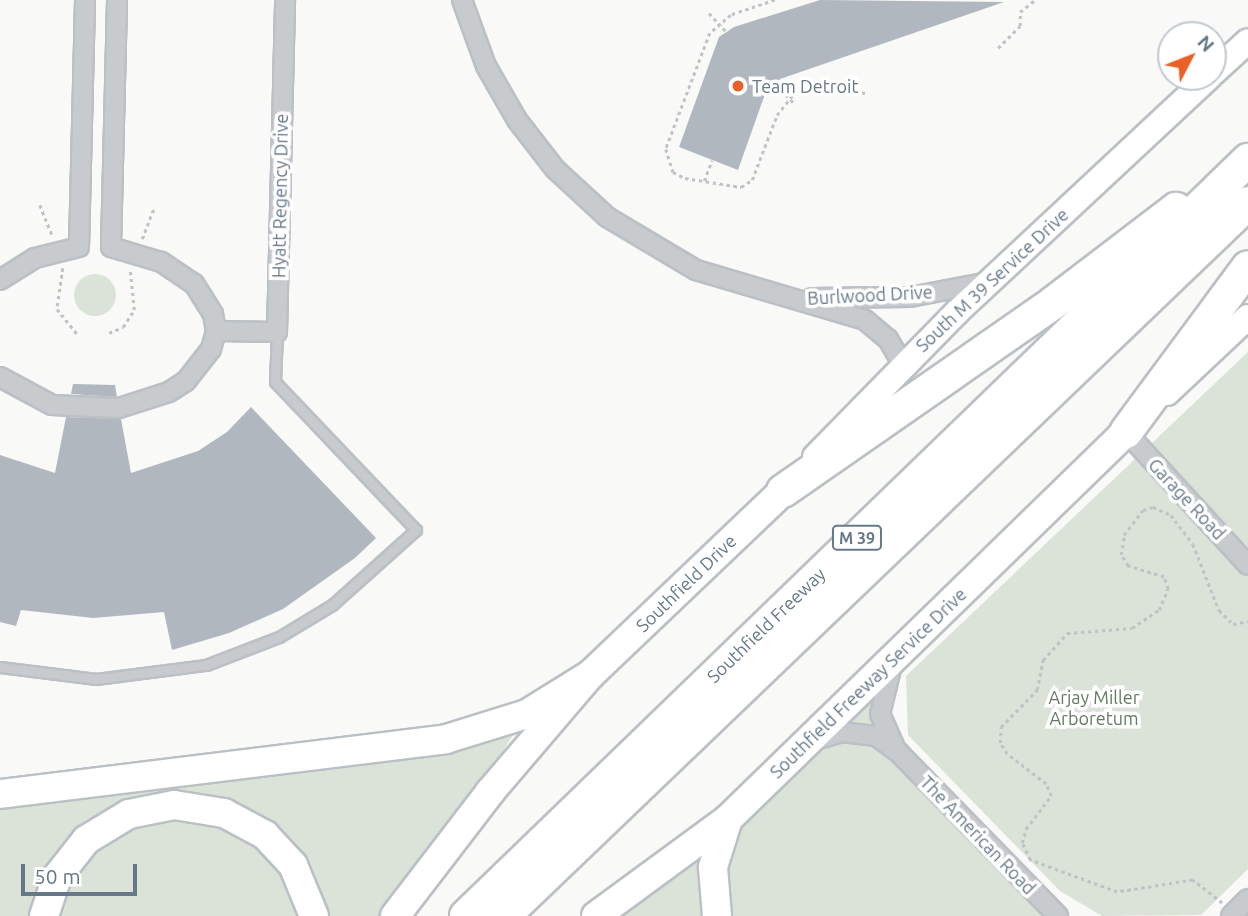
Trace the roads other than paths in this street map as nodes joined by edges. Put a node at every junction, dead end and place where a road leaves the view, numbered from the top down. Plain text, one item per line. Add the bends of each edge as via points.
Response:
1 (85, 0) edge
2 (117, 0) edge
3 (285, 0) edge
4 (461, 0) edge
5 (1248, 41) edge
6 (1227, 60) edge
7 (1194, 91) edge
8 (83, 100) junction
9 (115, 101) junction
10 (1248, 152) edge
11 (1248, 160) edge
12 (1248, 204) edge
13 (79, 247) junction
14 (111, 247) junction
15 (1248, 267) edge
16 (0, 279) edge
17 (989, 282) junction
18 (791, 298) junction
19 (1248, 317) edge
20 (216, 331) junction
21 (276, 332) junction
22 (903, 365) junction
23 (0, 377) edge
24 (1126, 432) junction
25 (783, 491) junction
26 (1248, 565) edge
27 (897, 656) junction
28 (0, 667) edge
29 (590, 675) junction
30 (802, 747) junction
31 (899, 753) junction
32 (0, 794) edge
33 (727, 819) junction
34 (44, 916) edge
35 (314, 916) edge
36 (395, 916) edge
37 (466, 916) edge
38 (504, 916) edge
39 (596, 916) edge
40 (717, 916) edge
41 (1058, 916) edge

1 - 8 street
2 - 9 street
3 - 21 street, Hyatt Regency Drive
4 - 18 street, Burlwood Drive via 498,90 538,149 580,194 634,236 696,270
5 - 6 main road, South M 39 Service Drive
7 - 17 main road, South M 39 Service Drive
8 - 9 street
8 - 13 street
9 - 14 street
10 - 25 highway via 1063,296
11 - 37 highway, Southfield Freeway / M 39
12 - 38 highway, Southfield Freeway / M 39
13 - 14 street
13 - 16 street via 35,258
14 - 20 street via 162,262 194,284 207,299
15 - 24 highway
17 - 18 street, Burlwood Drive via 910,296
17 - 22 main road, South M 39 Service Drive
18 - 22 street, Burlwood Drive via 865,320 888,339
19 - 24 main road
20 - 21 street
20 - 23 street via 211,349 186,381 169,392 119,408 52,405
21 - 28 lane via 275,382 416,530 332,605 279,637 206,665 96,679
22 - 25 main road, South M 39 Service Drive
24 - 26 street, Garage Road
24 - 27 main road, Southfield Freeway Service Drive
25 - 29 main road, Southfield Drive
27 - 30 main road, Southfield Freeway Service Drive
27 - 31 street, The American Road via 884,687 880,714 884,731
29 - 32 main road via 527,714 446,739
29 - 36 main road via 490,792
30 - 31 street, The American Road via 827,734 857,732 876,736
30 - 33 main road, Southfield Freeway Service Drive
31 - 41 street, The American Road
33 - 39 main road, Southfield Freeway Service Drive
33 - 40 main road via 713,867
34 - 35 main road via 57,877 86,840 129,814 174,805 225,813 265,835 293,865

